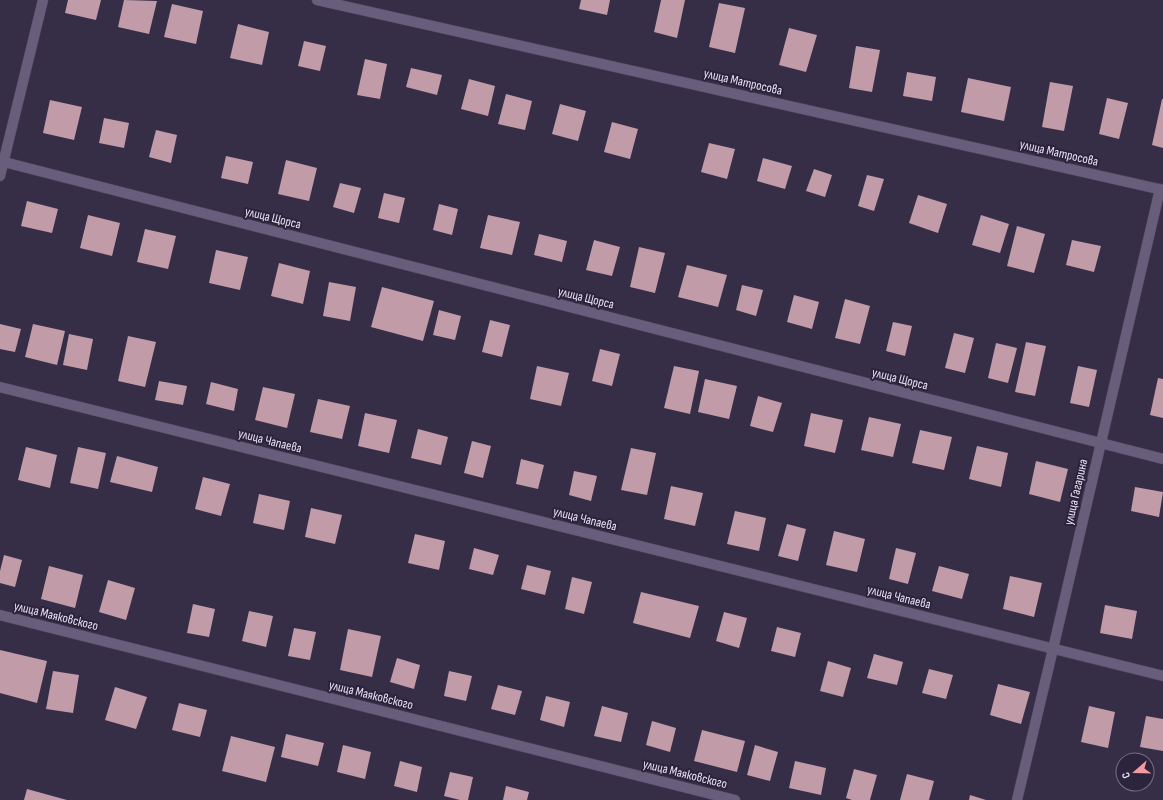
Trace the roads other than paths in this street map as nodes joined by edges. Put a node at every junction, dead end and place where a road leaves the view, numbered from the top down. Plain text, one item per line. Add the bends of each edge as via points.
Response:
1 (43, 0) edge
2 (317, 0) edge
3 (4, 162) junction
4 (0, 176) edge
5 (1161, 189) edge
6 (0, 387) edge
7 (1101, 444) junction
8 (1163, 459) edge
9 (0, 615) edge
10 (1053, 649) junction
11 (1163, 676) edge
12 (735, 800) edge
13 (1017, 800) edge

1 - 3 street
2 - 5 street, улица Матросова
3 - 4 street
3 - 7 street, улица Щорса
5 - 7 street, улица Гагарина
6 - 10 street, улица Чапаева
7 - 8 street, улица Щорса
7 - 10 street, улица Гагарина
9 - 12 street, улица Маяковского
10 - 11 street, улица Чапаева
10 - 13 street, улица Гагарина

